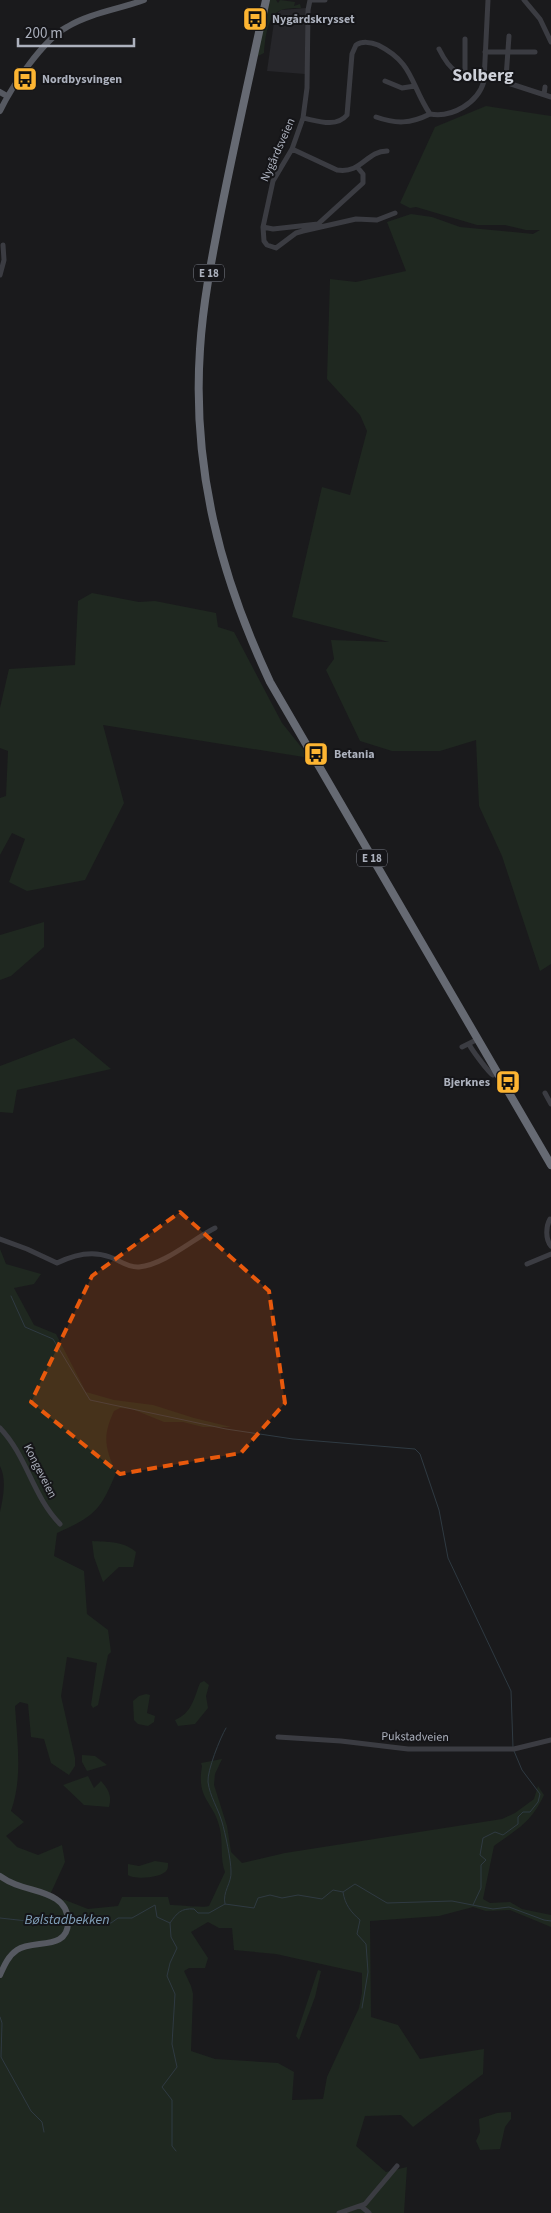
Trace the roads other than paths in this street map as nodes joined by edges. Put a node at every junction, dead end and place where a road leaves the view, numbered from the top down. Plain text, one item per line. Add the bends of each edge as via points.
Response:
1 (144, 0) edge
2 (264, 0) edge
3 (310, 0) edge
4 (325, 0) edge
5 (488, 0) edge
6 (524, 0) edge
7 (508, 36) dead end
8 (465, 38) dead end
9 (551, 42) edge
10 (438, 49) dead end
11 (508, 51) junction
12 (485, 52) junction
13 (535, 52) dead end
14 (465, 75) junction
15 (484, 75) junction
16 (385, 81) dead end
17 (415, 86) junction
18 (545, 87) dead end
19 (0, 92) edge
20 (544, 95) junction
21 (7, 96) junction
22 (551, 97) edge
23 (0, 111) edge
24 (430, 114) junction
25 (376, 117) dead end
26 (303, 118) junction
27 (292, 149) junction
28 (387, 151) dead end
29 (358, 168) junction
30 (395, 213) dead end
31 (263, 228) junction
32 (2, 245) dead end
33 (0, 275) edge
34 (478, 1039) junction
35 (469, 1044) junction
36 (462, 1046) dead end
37 (498, 1073) junction
38 (545, 1093) dead end
39 (551, 1104) edge
40 (551, 1165) edge
41 (550, 1219) edge
42 (216, 1228) dead end
43 (0, 1239) edge
44 (551, 1246) edge
45 (551, 1254) edge
46 (527, 1264) dead end
47 (0, 1428) edge
48 (60, 1524) dead end
49 (278, 1737) dead end
50 (551, 1740) edge
51 (0, 1876) edge
52 (0, 1975) edge
53 (397, 2166) dead end
54 (362, 2207) junction
55 (339, 2213) edge
56 (369, 2213) edge

1 - 21 main road via 78,21 64,29 34,59
2 - 34 highway, E 18 via 201,330 201,437 214,529 246,632 270,682
3 - 4 street
3 - 26 street, Nygårdsveien via 308,88
5 - 12 street
6 - 9 street via 540,19
7 - 11 street
8 - 14 street
10 - 14 street via 454,72
11 - 12 street
11 - 13 street
11 - 20 street via 508,83
12 - 15 street
14 - 15 street
15 - 24 street via 480,93 468,104 446,114
16 - 17 street via 402,88
17 - 24 street
17 - 26 street via 401,59 375,44 364,42 356,45 352,54 347,115 332,123
18 - 20 street
19 - 21 main road
20 - 22 street
21 - 23 main road
24 - 25 street via 401,123
26 - 27 street, Nygårdsveien
27 - 29 street via 337,170
27 - 31 street, Nygårdsveien via 273,181
28 - 29 street via 378,152
29 - 31 street via 363,174 363,183 318,224
30 - 31 street via 377,220 356,220 296,233 276,248 264,241
32 - 33 street via 4,260
34 - 35 street
34 - 37 highway, E 18
35 - 36 street
35 - 37 street via 490,1074
37 - 40 highway, E 18
38 - 39 street
41 - 44 street via 547,1236
42 - 43 street via 164,1258 140,1267 91,1253 57,1263
45 - 46 street
47 - 48 street, Kongeveien via 15,1446 40,1496
49 - 50 street, Pukstadveien via 394,1748 512,1749
51 - 52 main road via 20,1887 54,1898 63,1905 68,1917 65,1934 56,1942 17,1950
53 - 54 street
54 - 55 street
54 - 56 street

